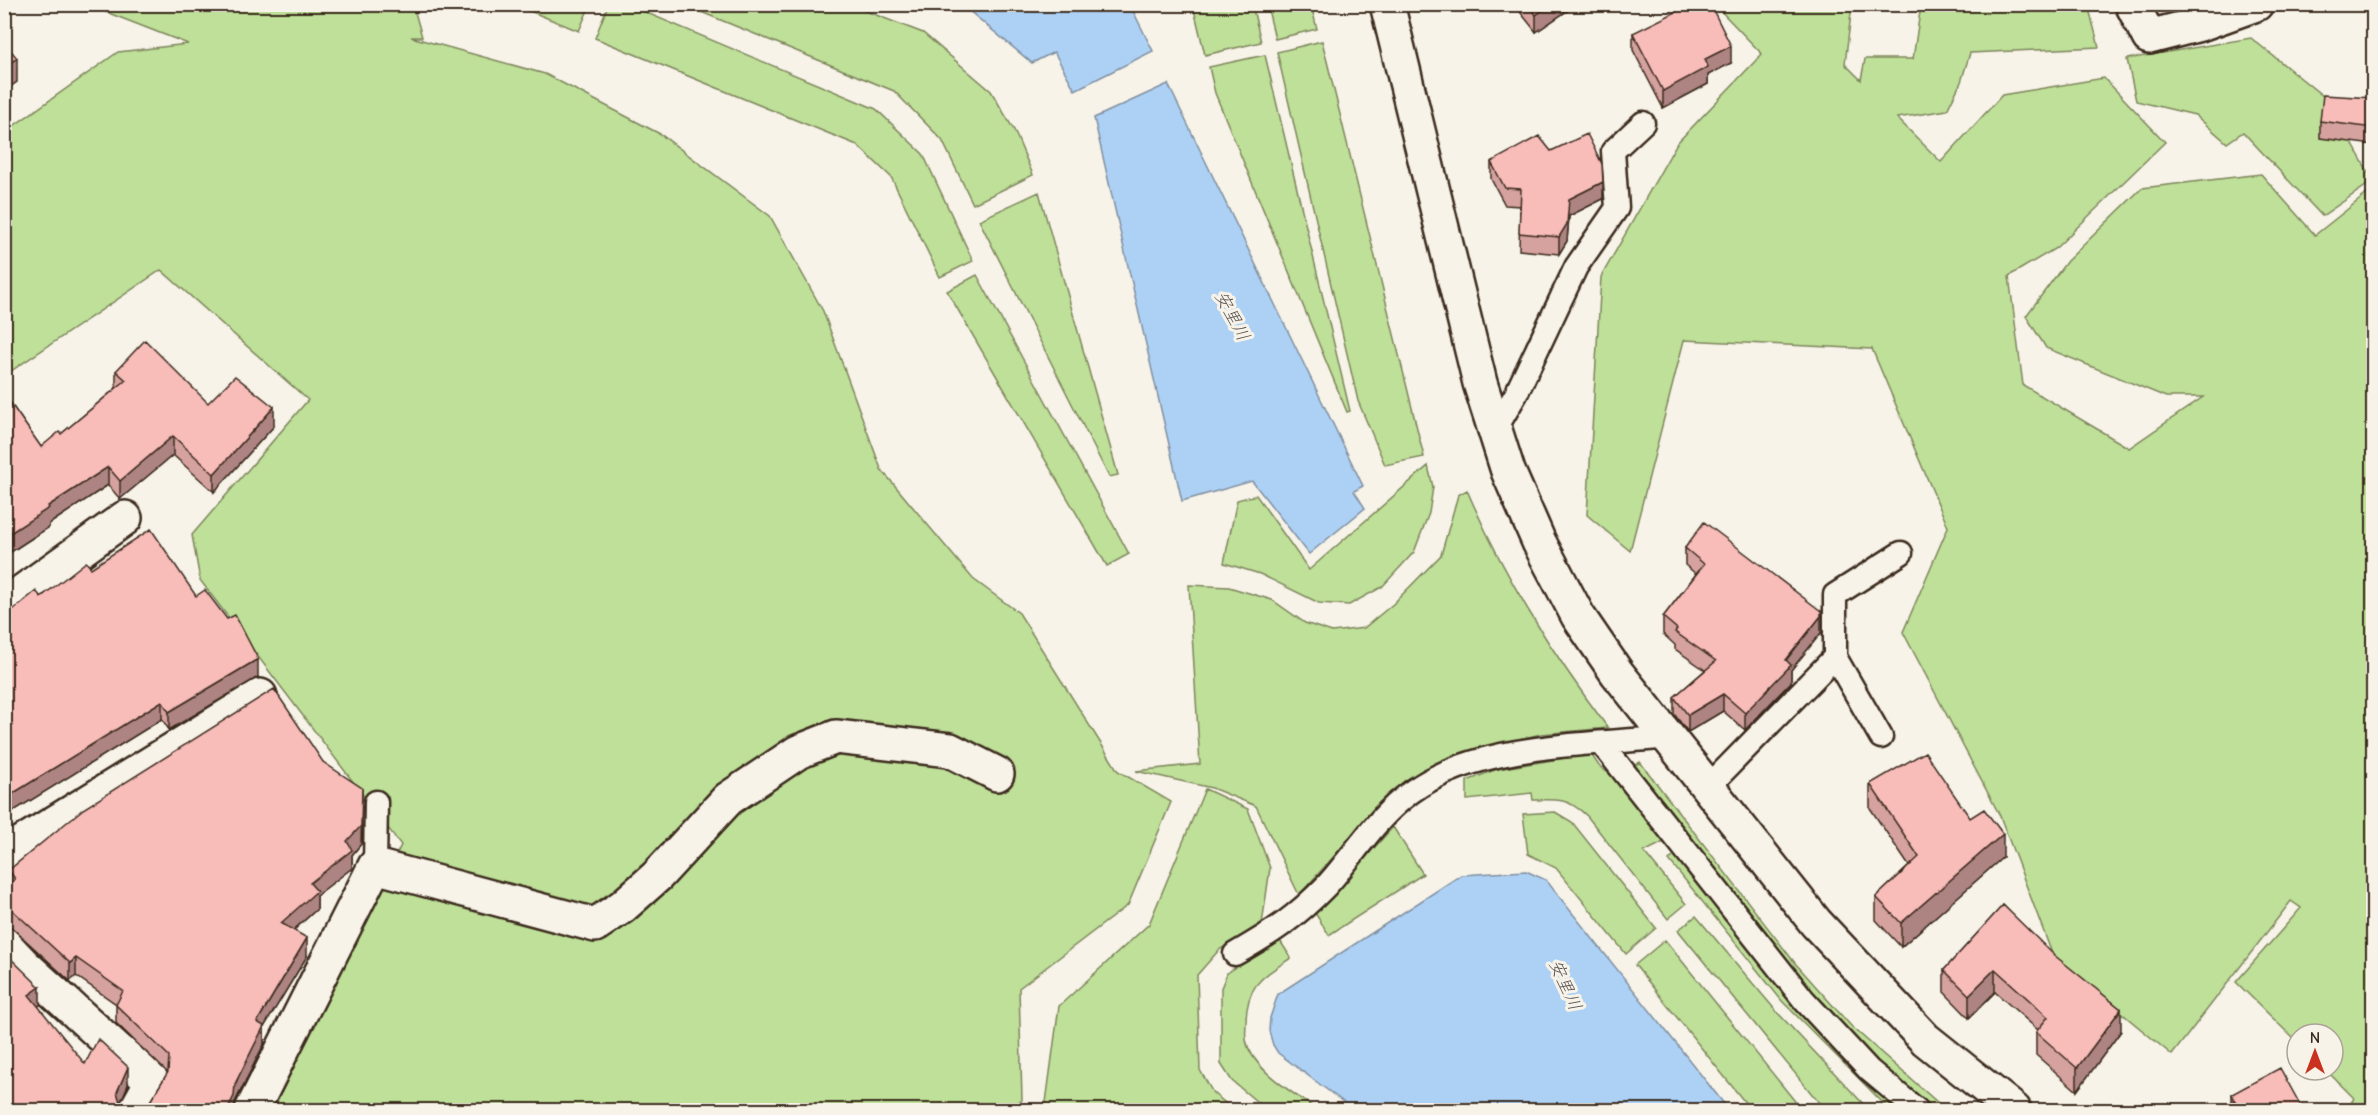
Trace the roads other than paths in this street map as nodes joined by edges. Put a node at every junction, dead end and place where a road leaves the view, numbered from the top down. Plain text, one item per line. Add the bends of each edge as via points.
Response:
1 (1387, 4) edge
2 (2132, 4) edge
3 (2256, 4) edge
4 (1643, 123) dead end
5 (1495, 430) junction
6 (125, 518) dead end
7 (1900, 552) dead end
8 (4, 605) edge
9 (1835, 657) junction
10 (260, 696) edge
11 (1668, 737) junction
12 (1881, 737) dead end
13 (1602, 744) junction
14 (997, 774) dead end
15 (1707, 788) junction
16 (376, 801) dead end
17 (4, 854) edge
18 (375, 866) junction
19 (1235, 954) dead end
20 (11, 963) edge
21 (136, 1110) edge
22 (252, 1110) edge
23 (1917, 1110) edge
24 (2014, 1110) edge

1 - 5 street
2 - 3 street via 2148,37
4 - 5 lane via 1613,151 1617,208 1576,267
5 - 11 street via 1539,542 1578,616
6 - 8 street
7 - 9 lane via 1835,596
9 - 12 lane
9 - 15 lane
10 - 17 street
11 - 13 lane
11 - 15 street
13 - 19 lane via 1525,751 1453,770 1400,800 1306,906 1281,928
13 - 23 lane via 1804,1000 1869,1070
14 - 18 street via 950,750 836,737 798,752 728,800 657,876 595,925
15 - 24 street via 1869,983 1924,1039
16 - 18 lane
18 - 22 street
20 - 21 street via 152,1081

